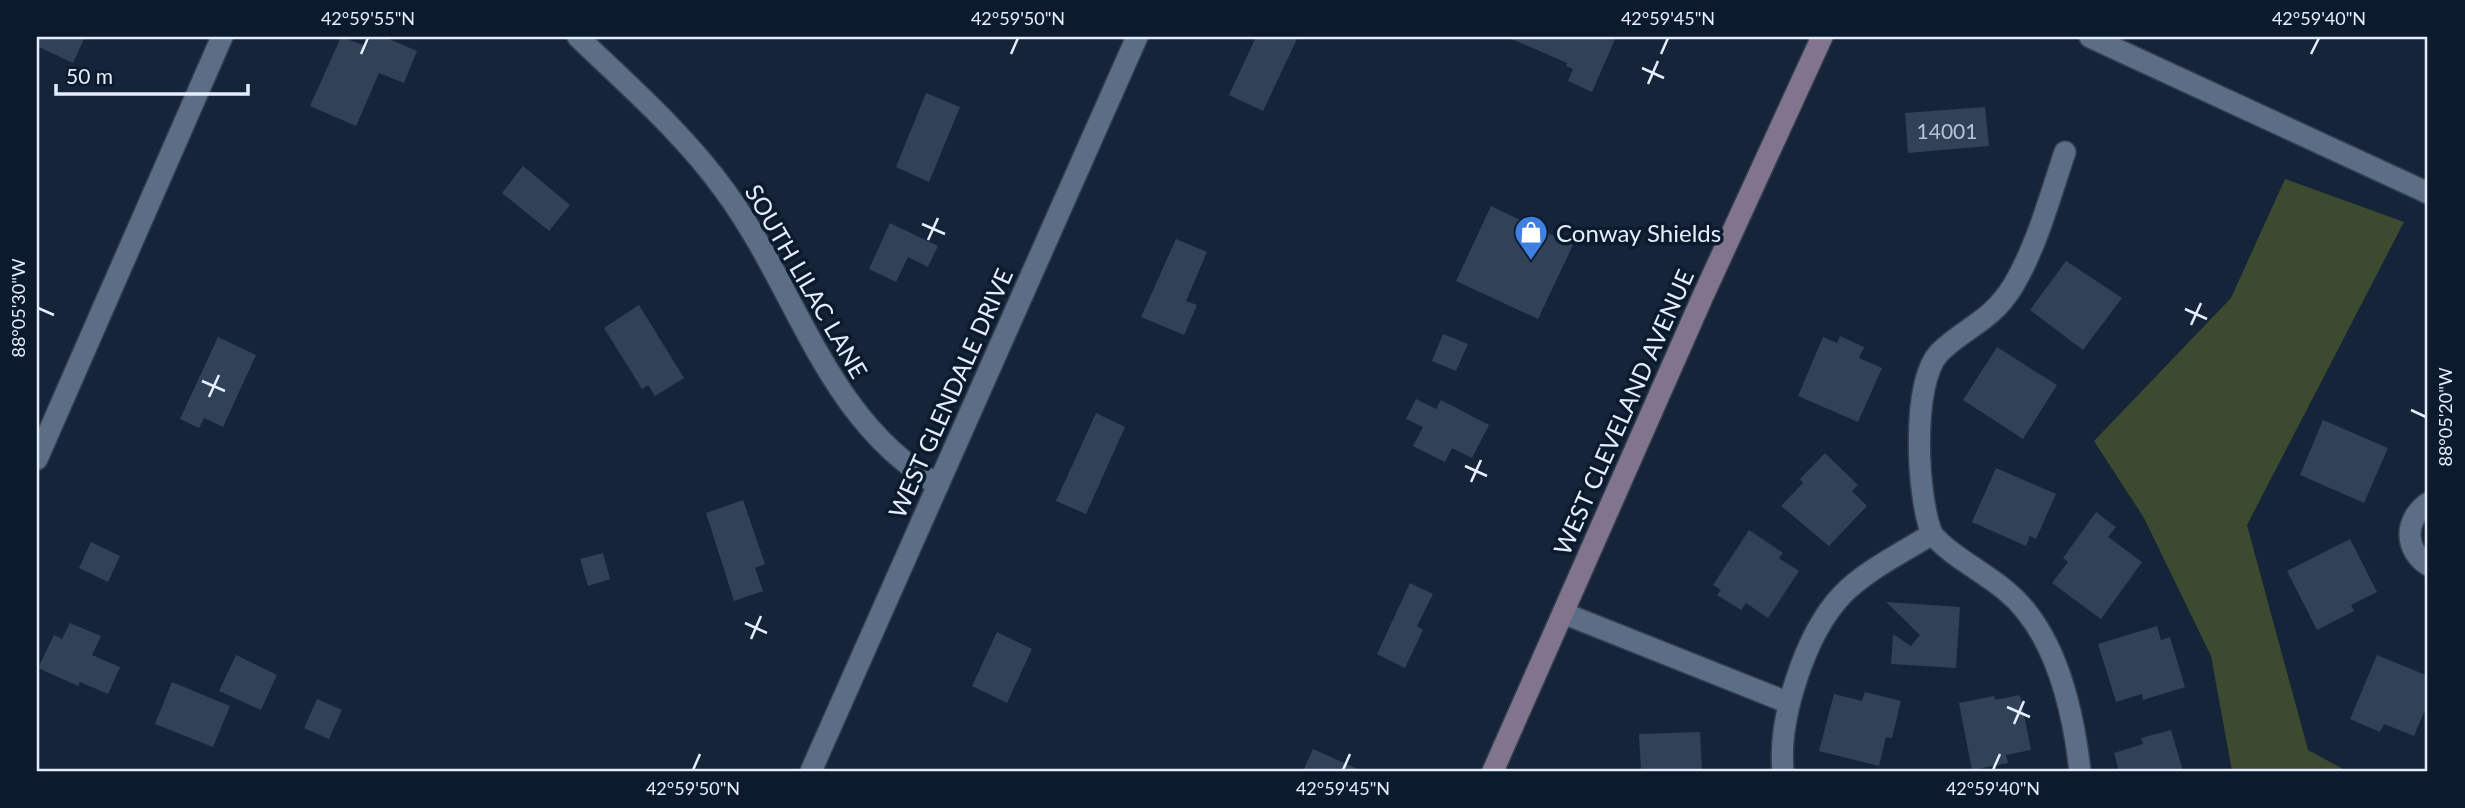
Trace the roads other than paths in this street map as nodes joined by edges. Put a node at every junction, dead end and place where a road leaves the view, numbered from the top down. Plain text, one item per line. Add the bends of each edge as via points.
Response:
1 (222, 37) edge
2 (578, 37) edge
3 (1137, 37) edge
4 (1822, 37) edge
5 (2090, 37) edge
6 (2065, 152) dead end
7 (2428, 193) edge
8 (37, 459) edge
9 (938, 485) junction
10 (2428, 503) edge
11 (1932, 534) junction
12 (2428, 565) edge
13 (1563, 612) junction
14 (1789, 702) junction
15 (811, 771) edge
16 (1493, 771) edge
17 (1783, 771) edge
18 (2080, 771) edge

1 - 8 street
2 - 9 street, SOUTH LILAC LANE via 693,149 726,191 779,278 835,386 863,425 906,467
3 - 9 street, WEST GLENDALE DRIVE
4 - 13 main road, WEST CLEVELAND AVENUE
5 - 7 street
6 - 11 street via 2014,284 1990,316 1939,354 1926,375 1920,404 1920,450
9 - 15 street, WEST GLENDALE DRIVE
10 - 12 street via 2410,529 2413,551
11 - 14 street via 1840,597 1813,640
11 - 18 street via 2006,590 2037,624 2053,657 2074,726
13 - 14 street
13 - 16 main road, WEST CLEVELAND AVENUE
14 - 17 street

